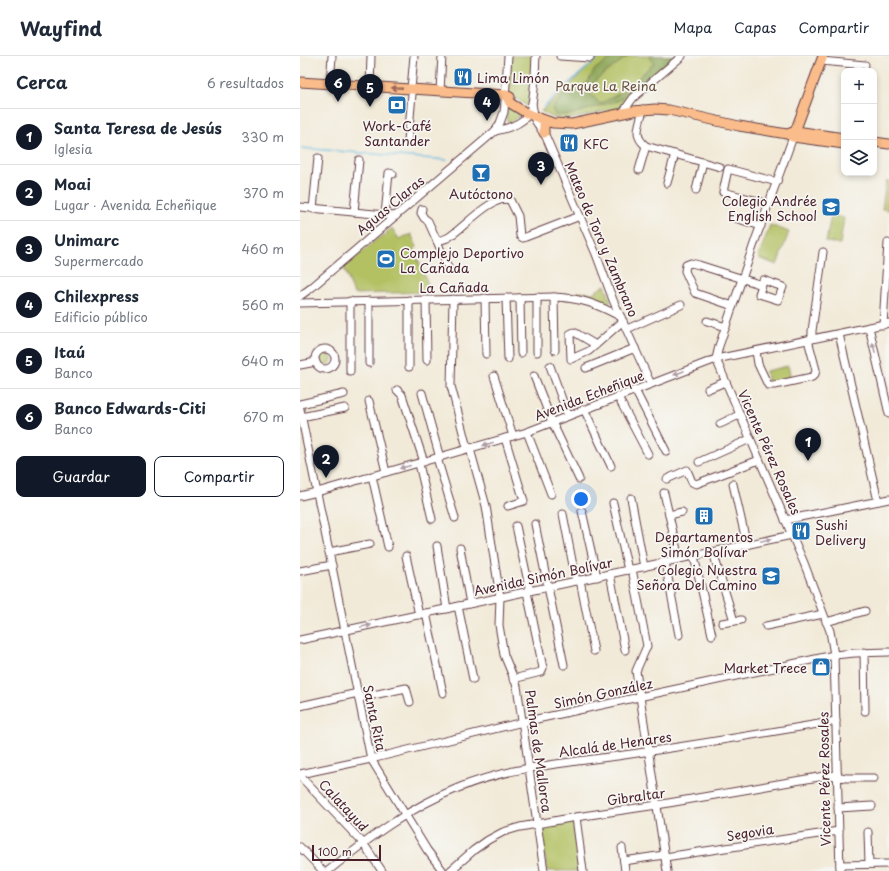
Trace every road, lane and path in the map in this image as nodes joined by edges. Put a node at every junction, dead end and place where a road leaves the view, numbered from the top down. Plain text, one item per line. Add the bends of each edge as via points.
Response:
1 (332, 56) edge
2 (372, 56) edge
3 (414, 56) edge
4 (442, 56) edge
5 (508, 56) edge
6 (536, 56) edge
7 (560, 56) edge
8 (682, 56) edge
9 (590, 58) dead end
10 (822, 58) edge
11 (865, 65) dead end
12 (300, 82) edge
13 (330, 84) junction
14 (370, 86) junction
15 (440, 91) junction
16 (412, 92) junction
17 (506, 95) junction
18 (643, 110) junction
19 (531, 111) junction
20 (623, 112) junction
21 (503, 117) junction
22 (598, 118) junction
23 (548, 122) junction
24 (510, 128) junction
25 (494, 131) junction
26 (544, 133) junction
27 (792, 134) junction
28 (841, 138) edge
29 (408, 141) dead end
30 (877, 142) edge
31 (841, 143) edge
32 (889, 144) edge
33 (646, 146) junction
34 (877, 149) edge
35 (889, 151) edge
36 (675, 154) junction
37 (318, 158) dead end
38 (359, 160) dead end
39 (703, 162) junction
40 (720, 167) dead end
41 (639, 170) dead end
42 (393, 174) dead end
43 (777, 182) junction
44 (667, 183) dead end
45 (696, 190) dead end
46 (412, 203) junction
47 (769, 204) junction
48 (300, 207) edge
49 (313, 209) junction
50 (354, 212) junction
51 (385, 215) junction
52 (396, 216) junction
53 (580, 216) junction
54 (735, 218) dead end
55 (761, 226) junction
56 (437, 241) junction
57 (888, 243) dead end
58 (822, 252) dead end
59 (449, 270) dead end
60 (742, 279) junction
61 (762, 285) dead end
62 (303, 294) edge
63 (536, 297) junction
64 (554, 297) junction
65 (485, 298) junction
66 (506, 298) junction
67 (520, 298) junction
68 (453, 299) junction
69 (409, 300) junction
70 (426, 300) junction
71 (369, 301) junction
72 (311, 302) junction
73 (350, 302) junction
74 (300, 303) edge
75 (681, 306) dead end
76 (733, 306) junction
77 (617, 307) junction
78 (607, 308) junction
79 (622, 319) junction
80 (707, 321) dead end
81 (886, 324) edge
82 (726, 327) junction
83 (870, 328) junction
84 (627, 329) junction
85 (839, 334) junction
86 (810, 340) junction
87 (596, 345) dead end
88 (635, 348) junction
89 (555, 350) dead end
90 (756, 351) junction
91 (538, 352) dead end
92 (521, 353) dead end
93 (486, 354) dead end
94 (508, 359) dead end
95 (716, 359) junction
96 (427, 360) dead end
97 (316, 362) dead end
98 (369, 363) dead end
99 (300, 365) edge
100 (550, 366) dead end
101 (409, 367) dead end
102 (586, 368) dead end
103 (350, 371) dead end
104 (494, 376) dead end
105 (534, 376) dead end
106 (724, 382) junction
107 (651, 384) junction
108 (708, 389) dead end
109 (398, 390) dead end
110 (635, 390) junction
111 (422, 393) dead end
112 (344, 394) dead end
113 (618, 396) junction
114 (369, 402) dead end
115 (300, 404) edge
116 (345, 408) dead end
117 (584, 409) junction
118 (301, 413) edge
119 (739, 414) junction
120 (889, 414) edge
121 (568, 416) junction
122 (377, 418) dead end
123 (552, 422) junction
124 (720, 424) dead end
125 (302, 429) edge
126 (527, 432) junction
127 (513, 436) junction
128 (506, 438) junction
129 (750, 440) junction
130 (470, 449) junction
131 (666, 451) dead end
132 (648, 454) dead end
133 (439, 458) junction
134 (759, 460) junction
135 (699, 462) dead end
136 (421, 463) junction
137 (611, 466) dead end
138 (388, 472) junction
139 (372, 476) junction
140 (667, 478) dead end
141 (579, 479) dead end
142 (733, 484) dead end
143 (317, 492) junction
144 (664, 493) dead end
145 (551, 494) dead end
146 (300, 496) edge
147 (632, 498) dead end
148 (889, 499) edge
149 (878, 501) junction
150 (613, 503) dead end
151 (508, 506) dead end
152 (582, 511) dead end
153 (682, 512) dead end
154 (563, 514) dead end
155 (669, 515) junction
156 (455, 518) dead end
157 (432, 519) dead end
158 (785, 520) junction
159 (535, 524) dead end
160 (516, 526) dead end
161 (792, 535) junction
162 (370, 544) dead end
163 (747, 545) junction
164 (437, 546) dead end
165 (388, 547) dead end
166 (460, 548) dead end
167 (329, 552) junction
168 (713, 552) junction
169 (406, 556) dead end
170 (694, 556) junction
171 (679, 559) junction
172 (665, 562) junction
173 (332, 565) junction
174 (644, 567) junction
175 (630, 570) junction
176 (300, 571) edge
177 (610, 574) junction
178 (597, 577) junction
179 (578, 581) junction
180 (548, 587) junction
181 (529, 591) junction
182 (500, 597) junction
183 (470, 604) junction
184 (458, 606) junction
185 (447, 609) junction
186 (865, 611) dead end
187 (422, 614) junction
188 (823, 614) junction
189 (826, 622) junction
190 (722, 623) dead end
191 (766, 626) dead end
192 (345, 630) junction
193 (712, 634) dead end
194 (679, 635) dead end
195 (300, 640) edge
196 (625, 650) dead end
197 (594, 651) dead end
198 (864, 652) junction
199 (889, 652) edge
200 (834, 655) junction
201 (564, 665) dead end
202 (473, 679) dead end
203 (513, 679) junction
204 (443, 693) dead end
205 (358, 696) junction
206 (641, 697) junction
207 (410, 702) dead end
208 (300, 706) edge
209 (865, 711) dead end
210 (836, 721) junction
211 (523, 722) junction
212 (648, 752) junction
213 (371, 759) junction
214 (529, 769) junction
215 (300, 775) edge
216 (837, 777) junction
217 (874, 778) dead end
218 (657, 805) junction
219 (872, 806) dead end
220 (838, 808) junction
221 (406, 815) junction
222 (576, 816) junction
223 (537, 823) junction
224 (839, 831) junction
225 (868, 832) dead end
226 (363, 843) junction
227 (300, 847) edge
228 (622, 848) dead end
229 (664, 856) junction
230 (624, 861) junction
231 (889, 864) edge
232 (871, 866) edge
233 (840, 868) edge
234 (323, 871) edge
235 (328, 871) edge
236 (382, 871) edge
237 (443, 871) edge
238 (450, 871) edge
239 (544, 871) edge
240 (583, 871) edge
241 (625, 871) edge
242 (667, 871) edge

1 - 13 street
2 - 14 street
3 - 16 street
4 - 15 street
5 - 17 street, Aguas Claras
6 - 19 street
7 - 9 street
8 - 20 street via 633,98
10 - 11 street
10 - 27 main road
12 - 13 main road
13 - 14 main road
16 -> 14 main road
15 - 16 main road
15 - 17 main road
16 - 29 street
17 - 19 main road via 510,103
17 - 21 street, Aguas Claras
18 - 20 main road
18 - 27 main road via 670,110 739,126
18 - 33 street via 637,135 639,141
19 - 22 main road via 571,121
19 - 23 main road
19 - 24 street
19 - 26 street, Mateo de Toro y Zambrano
20 - 22 main road
21 - 24 street
21 - 25 street, Aguas Claras
22 - 23 main road via 572,124
23 - 26 main road via 544,125
24 - 25 street
25 - 46 street, Aguas Claras
26 - 53 street, Mateo de Toro y Zambrano
27 - 28 main road
27 - 31 main road
27 - 43 street
30 - 32 main road
33 - 36 street
33 - 41 street
34 - 35 main road
36 - 39 street
36 - 44 street
37 - 49 street
38 - 50 street
39 - 40 street
39 - 45 street
42 - 51 street via 389,173
43 - 47 street
43 - 47 street via 728,169 723,192
46 - 52 street, Aguas Claras
46 - 56 street via 422,209 424,218 429,222
47 - 55 street
48 - 49 street
49 - 50 street
50 - 51 street
51 - 52 street
52 - 62 street, Aguas Claras
53 - 56 street via 523,238 520,236 516,211 507,199 494,202 449,237
53 - 77 street, Mateo de Toro y Zambrano
54 - 55 street
55 - 60 street
56 - 59 street
57 - 81 street
58 - 86 street
60 - 61 street
60 - 76 street
60 - 76 street via 691,263 684,268 696,293
62 - 72 street
63 - 64 street, La Cañada
63 - 67 street, La Cañada
63 - 91 street
64 - 78 street, La Cañada via 586,300
64 - 89 street
65 - 66 street, La Cañada
65 - 68 street, La Cañada
65 - 93 street
66 - 67 street, La Cañada
66 - 94 street
67 - 92 street
68 - 70 street, La Cañada
68 - 130 street, Palmas de Mallorca via 451,378
69 - 70 street, La Cañada
69 - 71 street, La Cañada
69 - 101 street
70 - 96 street
71 - 73 street, La Cañada
71 - 98 street
72 - 73 street, La Cañada
72 - 74 street, La Cañada
73 - 103 street
75 - 84 street
76 - 82 street
77 - 78 street, La Cañada
77 - 79 street, Mateo de Toro y Zambrano
78 - 79 street, La Cañada
79 - 84 street, Mateo de Toro y Zambrano
79 - 87 street
80 - 82 street
81 - 83 street, Avenida Echeñique
82 - 95 street
83 - 85 street, Avenida Echeñique
120 -> 83 street
84 - 88 street, Mateo de Toro y Zambrano
85 - 86 street, Avenida Echeñique
85 - 149 street
86 - 90 street, Avenida Echeñique
86 - 90 street via 815,374 812,377 776,385 768,385 758,364
88 - 102 street
88 - 107 street, Mateo de Toro y Zambrano
90 - 95 street, Avenida Echeñique
95 - 106 street, Vicente Pérez Rosales
95 -> 107 street, Avenida Echeñique
97 - 99 street
100 - 121 street
104 - 127 street
105 - 123 street
106 - 108 street
106 - 119 street, Vicente Pérez Rosales
107 - 110 street, Avenida Echeñique
109 - 136 street via 402,395
110 - 113 street, Avenida Echeñique
110 - 131 street
111 - 133 street
112 - 115 street
113 - 117 street, Avenida Echeñique
113 - 132 street
114 - 138 street
116 - 118 street, Santa Rita
117 - 121 street, Avenida Echeñique
117 - 137 street
118 - 125 street, Santa Rita
119 - 124 street
119 - 129 street, Vicente Pérez Rosales
121 - 123 street, Avenida Echeñique
122 - 138 street
123 - 126 street, Avenida Echeñique
123 - 141 street
125 - 143 street, Santa Rita
126 - 127 street, Avenida Echeñique
126 - 145 street
127 - 128 street, Avenida Echeñique
128 -> 130 street, Avenida Echeñique
128 - 151 street via 524,501
129 - 134 street, Vicente Pérez Rosales
129 - 135 street
130 - 133 street, Avenida Echeñique
130 - 182 street, Palmas de Mallorca via 486,506
133 - 136 street, Avenida Echeñique
133 - 156 street
134 - 140 street via 696,484 693,484 687,470
134 - 158 street, Vicente Pérez Rosales
136 -> 138 street, Avenida Echeñique
136 - 157 street
138 - 139 street, Avenida Echeñique
139 - 143 street, Avenida Echeñique
139 - 165 street
142 - 163 street
143 - 146 street, Avenida Echeñique
143 - 167 street, Santa Rita
144 - 155 street
147 - 174 street
148 - 149 street
149 - 158 street
150 - 175 street
152 - 178 street
153 - 155 street
154 - 179 street
155 - 171 street
158 - 161 street, Vicente Pérez Rosales
159 - 180 street
160 - 181 street
163 -> 161 street, Avenida Simón Bolívar
161 - 188 street, Vicente Pérez Rosales
162 - 167 street
163 - 168 street, Avenida Simón Bolívar
164 - 185 street
166 - 183 street
167 - 173 street, Santa Rita
168 - 170 street, Avenida Simón Bolívar
168 - 190 street via 738,620
169 - 187 street
170 - 171 street, Avenida Simón Bolívar
170 - 193 street
171 - 172 street, Avenida Simón Bolívar
172 - 174 street, Avenida Simón Bolívar
172 - 194 street
173 - 176 street
173 - 192 street, Santa Rita
174 - 175 street, Avenida Simón Bolívar
175 - 177 street, Avenida Simón Bolívar
175 - 206 street via 647,646 636,670
177 - 178 street, Avenida Simón Bolívar
177 - 196 street
178 - 179 street, Avenida Simón Bolívar
179 - 180 street, Avenida Simón Bolívar
179 - 197 street
180 - 181 street, Avenida Simón Bolívar
180 - 201 street
181 - 182 street, Avenida Simón Bolívar
181 - 203 street via 543,668 541,672
182 - 183 street, Avenida Simón Bolívar
182 - 203 street, Palmas de Mallorca via 500,633 504,655
183 - 184 street, Avenida Simón Bolívar
184 - 185 street, Avenida Simón Bolívar
184 - 202 street
185 - 187 street, Avenida Simón Bolívar
186 - 189 street
192 -> 187 street, Avenida Simón Bolívar
187 - 204 street
188 - 189 street, Vicente Pérez Rosales
188 - 191 street
189 - 200 street, Vicente Pérez Rosales
192 - 195 street, Avenida Simón Bolívar
192 - 205 street, Santa Rita
198 - 199 street, Simón González
198 - 200 street, Simón González
198 - 209 street
200 - 206 street, Simón González
200 - 210 street, Vicente Pérez Rosales
203 - 211 street, Palmas de Mallorca via 517,686
205 - 207 street via 406,688
205 - 208 street
205 - 213 street, Santa Rita
206 - 211 street, Simón González
206 - 212 street
210 - 212 street, Alcalá de Henares
210 - 216 street, Vicente Pérez Rosales
211 - 213 street, Simón González
211 - 214 street, Palmas de Mallorca
212 - 214 street, Alcalá de Henares
212 - 218 street
213 - 215 street, Simón González
213 - 221 street, Santa Rita
214 - 221 street, Alcalá de Henares via 464,785
214 - 223 street, Palmas de Mallorca
215 - 226 street, Calatayud
216 - 217 street, Gibraltar
216 - 218 street, Gibraltar via 830,775
216 - 220 street, Vicente Pérez Rosales
218 - 222 street, Gibraltar
218 - 229 street
219 - 220 street
220 - 224 street, Vicente Pérez Rosales
221 - 226 street, Alcalá de Henares
221 - 237 street, Santa Rita
222 - 223 street, Gibraltar
222 - 240 street
223 - 238 street, Gibraltar via 496,836 474,850
223 - 239 street, Palmas de Mallorca
224 - 229 street, Segovia
224 - 233 street, Vicente Pérez Rosales
225 - 232 street
226 - 235 street, Alcalá de Henares
226 - 236 street, Calatayud
227 - 234 street
228 - 230 street
229 - 230 street, Segovia
229 - 242 street
230 - 241 street
231 - 232 street
232 - 233 street

